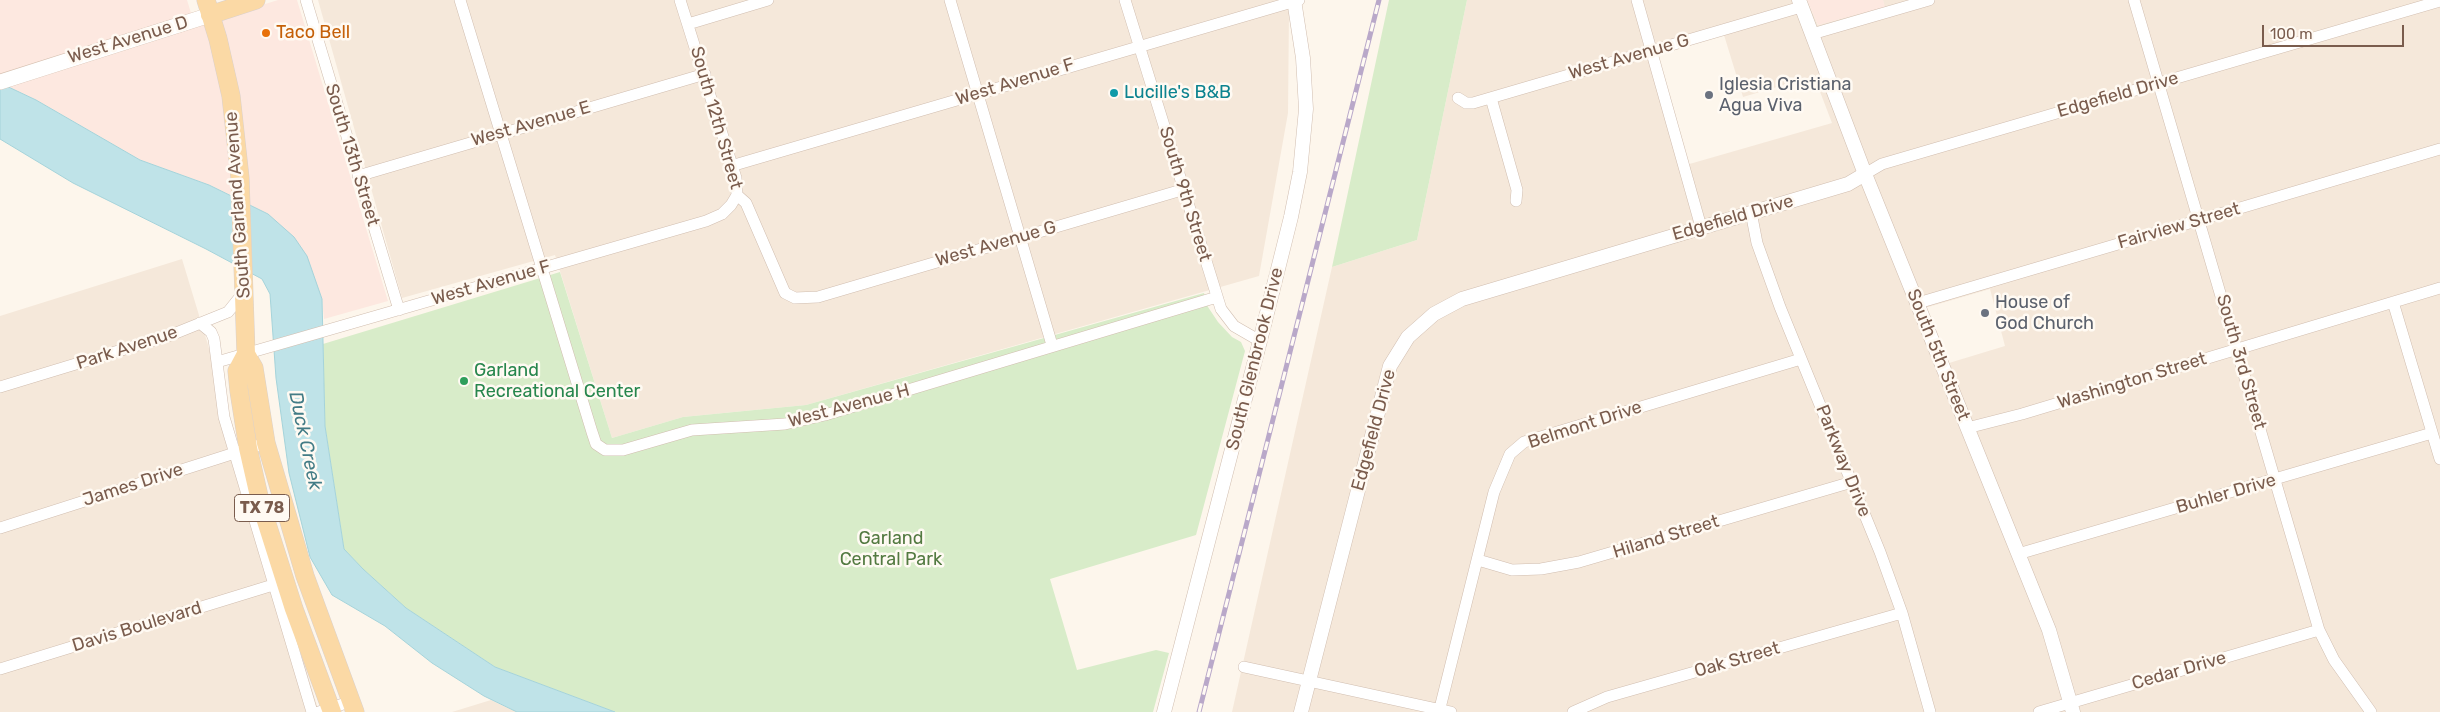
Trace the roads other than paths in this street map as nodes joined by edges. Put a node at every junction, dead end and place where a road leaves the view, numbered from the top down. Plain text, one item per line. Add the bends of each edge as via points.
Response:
1 (256, 0) edge
2 (306, 0) edge
3 (460, 0) edge
4 (680, 0) edge
5 (768, 0) edge
6 (950, 0) edge
7 (1125, 0) edge
8 (1296, 0) edge
9 (1636, 0) edge
10 (1929, 0) edge
11 (2134, 0) edge
12 (2440, 1) edge
13 (1800, 4) edge
14 (208, 7) edge
15 (688, 24) junction
16 (1812, 34) junction
17 (1138, 46) junction
18 (1650, 50) junction
19 (705, 74) junction
20 (0, 82) edge
21 (2158, 83) junction
22 (978, 94) junction
23 (1458, 98) dead end
24 (1491, 98) junction
25 (499, 133) junction
26 (2440, 149) edge
27 (731, 166) junction
28 (1865, 174) junction
29 (358, 176) junction
30 (1185, 189) junction
31 (737, 195) junction
32 (1516, 201) dead end
33 (1751, 212) junction
34 (2199, 219) junction
35 (1700, 227) junction
36 (1020, 237) junction
37 (542, 269) junction
38 (244, 284) junction
39 (2440, 288) edge
40 (1216, 297) junction
41 (806, 299) joint
42 (2393, 302) junction
43 (1918, 304) junction
44 (399, 310) junction
45 (200, 323) junction
46 (1260, 341) junction
47 (1052, 345) junction
48 (2237, 349) junction
49 (241, 356) junction
50 (1801, 359) junction
51 (216, 362) junction
52 (0, 387) edge
53 (1967, 428) junction
54 (2432, 433) junction
55 (266, 443) junction
56 (241, 451) junction
57 (2440, 459) edge
58 (2275, 480) junction
59 (1852, 482) junction
60 (0, 528) edge
61 (2018, 554) junction
62 (1478, 560) junction
63 (273, 585) junction
64 (1902, 613) junction
65 (2319, 630) junction
66 (1244, 667) dead end
67 (0, 669) edge
68 (1309, 681) junction
69 (353, 707) edge
70 (2071, 707) edge
71 (327, 711) edge
72 (1443, 711) edge
73 (312, 712) edge
74 (1164, 712) edge
75 (1301, 712) edge
76 (1573, 712) edge
77 (1930, 712) edge
78 (2039, 712) edge
79 (2371, 712) edge

1 - 14 main road, West Avenue D
2 - 29 street, South 13th Street
3 - 25 street, West Avenue H
4 - 15 street, South 12th Street
5 - 15 street
6 - 22 street
7 - 17 street, South 9th Street
8 - 17 street, West Avenue F
8 - 46 street, South Glenbrook Drive via 1303,58 1305,133 1291,217
9 - 18 street
10 - 16 street
11 - 21 street, South 3rd Street
12 - 21 street, Edgefield Drive
13 - 16 street, South 5th Street
13 - 18 street, West Avenue G
14 - 20 main road, West Avenue D
14 - 38 main road, South Garland Avenue / TX 78 via 231,96 240,178
15 - 19 street, South 12th Street
16 - 28 street, South 5th Street
17 - 22 street, West Avenue F
17 - 30 street, South 9th Street
18 - 24 street, West Avenue G
18 - 35 street
19 - 25 street, West Avenue E
19 - 27 street, South 12th Street
21 - 28 street, Edgefield Drive via 1882,164
21 - 34 street, South 3rd Street
22 - 27 street, West Avenue F
22 - 36 street
23 - 24 street, West Avenue G via 1473,104
24 - 32 street via 1517,190
25 - 29 street, West Avenue E
25 - 37 street, West Avenue H
26 - 34 street, Fairview Street
27 - 31 street, South 12th Street
28 - 33 street, Edgefield Drive via 1848,184
28 - 43 street, South 5th Street
29 - 44 street, South 13th Street
30 - 36 street, West Avenue G
30 - 40 street, South 9th Street
31 - 37 street, West Avenue F via 722,214 706,221
31 - 41 street, South 12th Street via 746,203 785,293
33 - 35 street, Edgefield Drive
33 - 50 street, Parkway Drive via 1760,252
34 - 43 street, Fairview Street
34 - 48 street, South 3rd Street
35 - 68 street, Edgefield Drive via 1462,299 1434,314 1408,337 1390,366
36 - 41 street, West Avenue G
36 - 47 street
37 - 44 street, West Avenue F
37 - 47 street, West Avenue H via 596,444 605,450 623,450 692,430 785,424 825,415
38 - 45 street, Park Avenue via 235,305 228,312
38 - 49 main road, South Garland Avenue / TX 78
39 - 42 street, Washington Street
40 - 46 street, South 9th Street via 1234,326
40 - 47 street, West Avenue H
42 - 48 street, Washington Street
42 - 54 street
43 - 53 street, South 5th Street
44 - 49 street, West Avenue F
45 - 51 street via 214,338
45 - 52 street, Park Avenue via 171,335
46 - 74 street, South Glenbrook Drive
48 - 53 street, Washington Street
48 - 58 street, South 3rd Street
49 - 51 street
49 - 55 main road, South Garland Avenue / TX 78 via 254,368
49 - 56 main road, South Garland Avenue / TX 78 via 237,371
50 - 59 street, Parkway Drive
50 - 62 street, Belmont Drive via 1524,442 1510,454 1504,465 1494,492
51 - 56 street via 224,417
53 - 61 street, South 5th Street
54 - 57 street
54 - 58 street, Buhler Drive
55 - 56 street, James Drive
55 - 69 main road, South Garland Avenue / TX 78 via 305,576
56 - 60 street, James Drive
56 - 63 street
56 - 71 main road, South Garland Avenue / TX 78
58 - 61 street, Buhler Drive
58 - 65 street, South 3rd Street
59 - 62 street, Hiland Street via 1579,562 1512,570
59 - 64 street, Parkway Drive
61 - 70 street, South 5th Street via 2049,630
62 - 72 street, Belmont Drive
63 - 67 street, Davis Boulevard
63 - 73 street
64 - 76 street, Oak Street via 1607,698
64 - 77 street, Parkway Drive
65 - 70 street, Cedar Drive
65 - 79 street, South 3rd Street via 2334,660
66 - 68 street
68 - 72 street
68 - 75 street, Edgefield Drive
69 - 71 street
70 - 78 street, Cedar Drive

